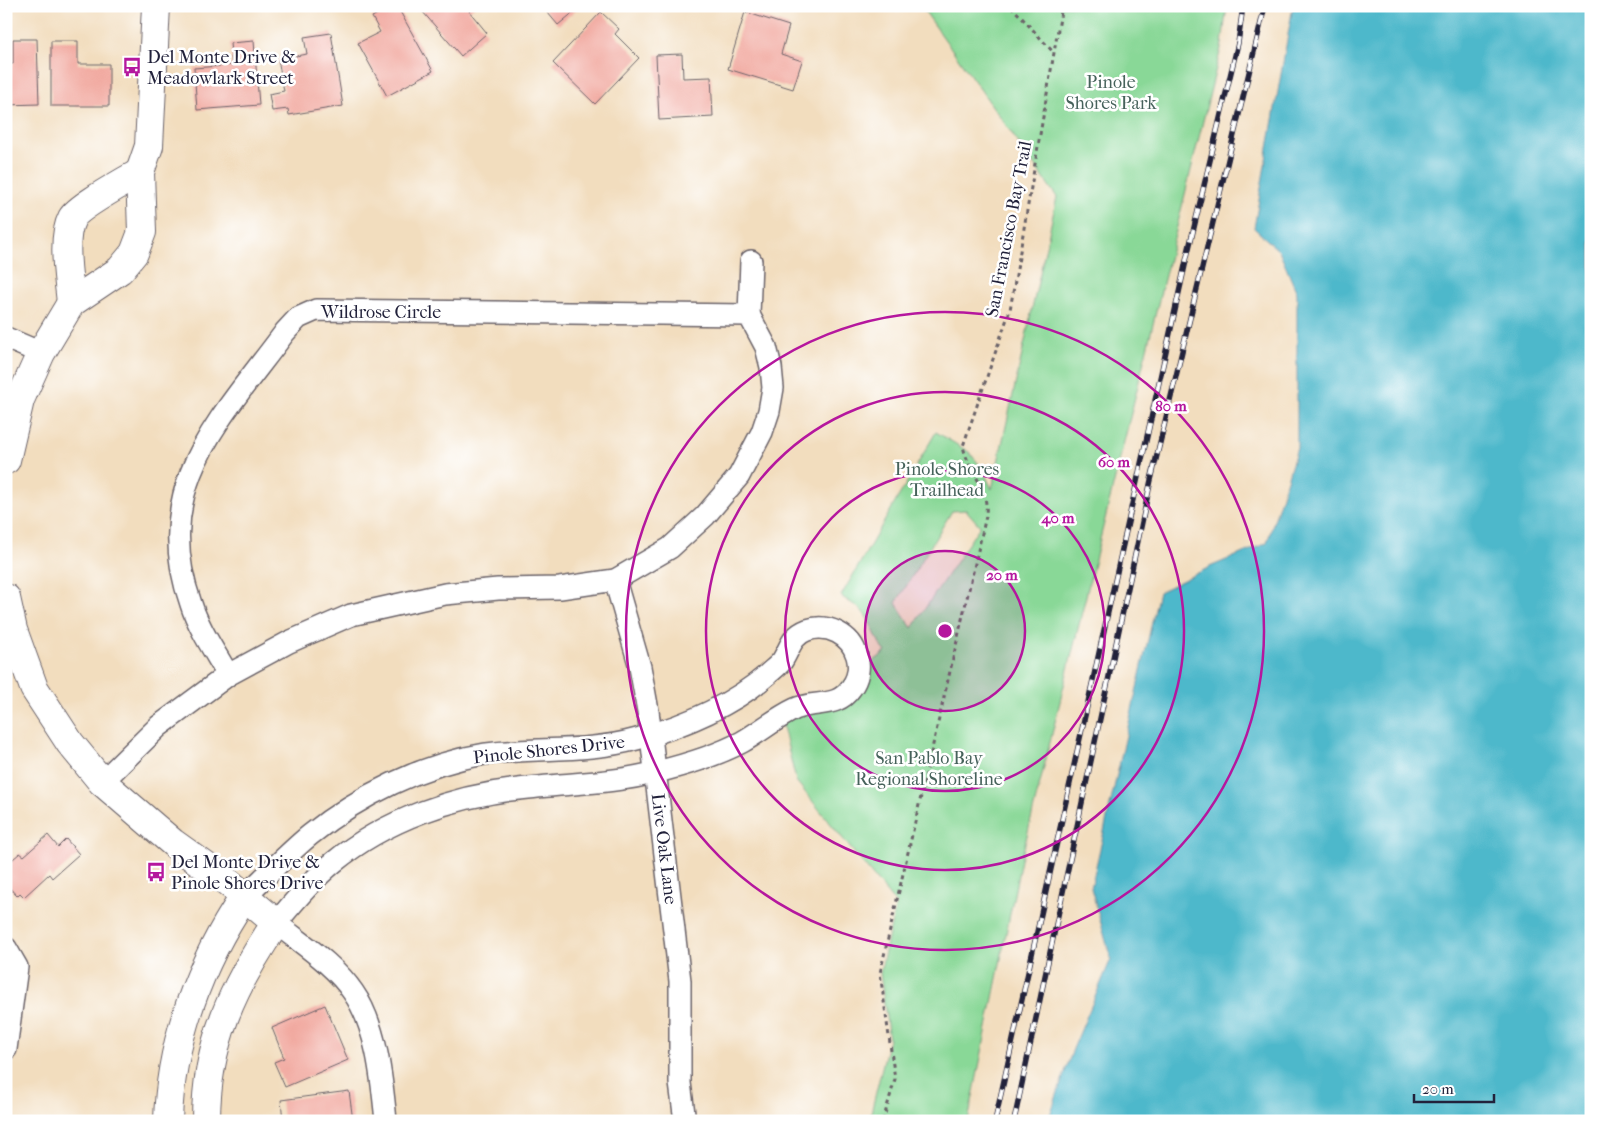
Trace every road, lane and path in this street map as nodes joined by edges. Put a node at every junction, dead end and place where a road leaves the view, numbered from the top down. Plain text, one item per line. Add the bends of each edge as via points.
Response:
1 (156, 6) edge
2 (1011, 6) edge
3 (1062, 6) edge
4 (1054, 52) junction
5 (140, 172) junction
6 (751, 261) dead end
7 (71, 303) junction
8 (748, 315) junction
9 (6, 338) edge
10 (41, 353) junction
11 (6, 460) edge
12 (615, 580) junction
13 (6, 598) edge
14 (228, 675) junction
15 (651, 735) junction
16 (655, 773) junction
17 (102, 782) junction
18 (244, 897) junction
19 (276, 923) junction
20 (6, 948) edge
21 (6, 1049) edge
22 (168, 1121) edge
23 (206, 1121) edge
24 (386, 1121) edge
25 (685, 1121) edge
26 (883, 1121) edge

1 - 5 street via 149,146
2 - 4 path
3 - 4 path, San Francisco Bay Trail
4 - 26 path, San Francisco Bay Trail via 1010,310 963,446 966,461 986,495 986,516 880,972 895,1079
5 - 7 street via 142,232 134,253 120,270
5 - 7 street via 73,217 67,234
6 - 8 street
7 - 10 street
8 - 12 street via 766,347 771,367 773,388 762,432 739,476 705,516 670,548
8 - 14 street, Wildrose Circle via 316,310 298,318 203,443 182,498 180,545 183,577 191,605
9 - 10 street
10 - 11 street via 20,400
12 - 14 street via 560,588 445,594 394,604 342,619 289,642
12 - 15 street, Live Oak Lane via 640,667
13 - 17 street via 13,630 34,688 70,743
14 - 17 street via 159,726
15 - 16 street, Live Oak Lane
15 - 16 street, Pinole Shores Drive via 696,719 737,698 773,669 795,637 806,630 826,629 844,636 858,658 859,671 855,683 839,700 799,707 725,750
15 - 18 street, Pinole Shores Drive via 614,746 482,754 418,773 340,813 289,854
16 - 19 street, Pinole Shores Drive via 619,780 495,792 430,809 386,829 348,852 302,892
16 - 25 street, Live Oak Lane via 680,981 680,1083
17 - 18 street via 173,843
18 - 19 street
18 - 22 street, Pinole Shores Drive via 226,924 199,981 179,1043 169,1094
19 - 23 street, Pinole Shores Drive via 251,959 224,1017 210,1063
19 - 24 street via 334,969 354,992 380,1063
20 - 21 street via 17,967

